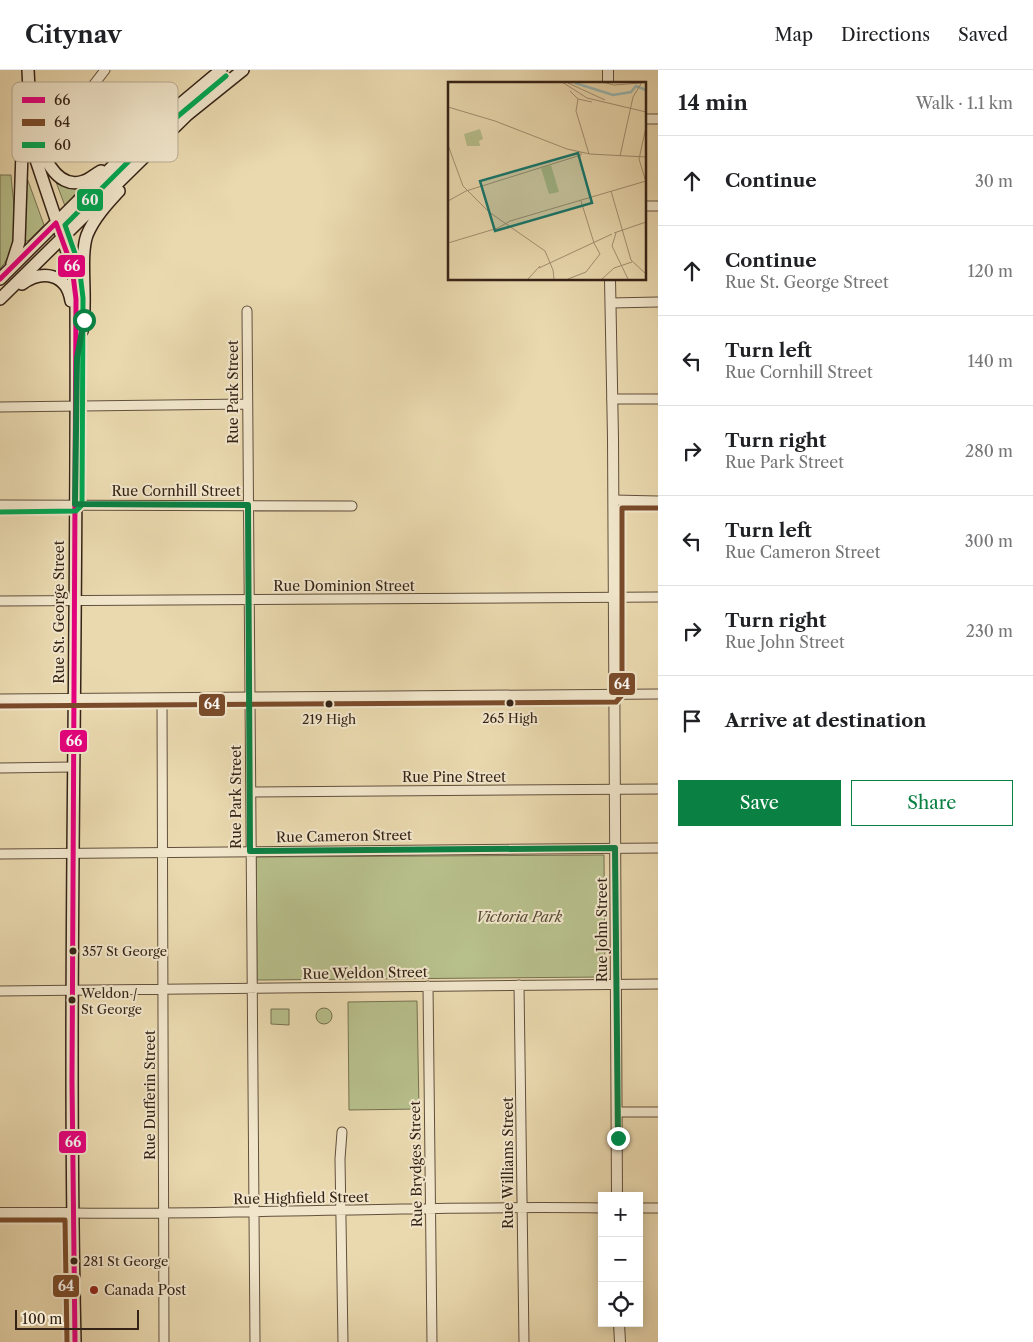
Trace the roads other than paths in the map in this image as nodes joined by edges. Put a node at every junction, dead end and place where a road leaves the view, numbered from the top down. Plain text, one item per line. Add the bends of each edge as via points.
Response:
1 (105, 70) edge
2 (220, 70) edge
3 (243, 70) edge
4 (96, 82) edge
5 (178, 106) edge
6 (178, 123) edge
7 (20, 162) edge
8 (36, 162) edge
9 (48, 162) edge
10 (114, 162) edge
11 (117, 162) edge
12 (139, 162) edge
13 (144, 162) edge
14 (56, 223) junction
15 (62, 238) junction
16 (4, 276) edge
17 (610, 280) edge
18 (0, 300) edge
19 (658, 302) edge
20 (610, 303) junction
21 (247, 311) dead end
22 (77, 358) junction
23 (612, 399) junction
24 (658, 399) edge
25 (247, 404) junction
26 (0, 407) edge
27 (76, 407) junction
28 (614, 500) junction
29 (658, 501) edge
30 (75, 504) junction
31 (0, 505) edge
32 (248, 505) junction
33 (352, 506) dead end
34 (658, 597) edge
35 (614, 598) junction
36 (74, 600) junction
37 (248, 600) junction
38 (0, 601) edge
39 (658, 694) edge
40 (614, 695) junction
41 (73, 696) junction
42 (249, 698) junction
43 (0, 699) edge
44 (162, 699) junction
45 (73, 767) junction
46 (0, 768) edge
47 (658, 788) edge
48 (616, 790) junction
49 (251, 792) junction
50 (615, 848) junction
51 (658, 848) edge
52 (250, 851) junction
53 (73, 852) junction
54 (162, 853) junction
55 (0, 854) edge
56 (519, 984) junction
57 (616, 984) junction
58 (658, 984) edge
59 (428, 986) junction
60 (251, 987) junction
61 (162, 988) junction
62 (72, 989) junction
63 (0, 991) edge
64 (618, 1112) junction
65 (658, 1112) edge
66 (342, 1132) dead end
67 (618, 1192) edge
68 (523, 1206) junction
69 (598, 1208) edge
70 (643, 1208) edge
71 (658, 1208) edge
72 (430, 1209) junction
73 (340, 1211) junction
74 (0, 1213) edge
75 (164, 1213) junction
76 (72, 1214) junction
77 (254, 1214) junction
78 (619, 1327) edge
79 (76, 1342) edge
80 (164, 1342) edge
81 (255, 1342) edge
82 (343, 1342) edge
83 (432, 1342) edge
84 (524, 1342) edge
85 (620, 1342) edge

1 - 4 street
2 - 5 main road
3 - 6 main road
7 - 16 main road via 20,237 17,252
8 - 14 main road, Rue St. George Street
9 - 10 main road via 58,176 68,182 84,181
11 - 14 main road
12 - 15 main road
13 - 22 main road via 100,213 88,234 84,250 85,310
14 - 15 main road, Rue St. George Street
14 - 16 main road
15 - 18 main road
15 - 22 main road, Rue St. George Street via 75,282
17 - 20 street, Rue John Street
18 - 22 main road via 34,276 46,274 60,279 70,294
19 - 20 street
20 - 23 street, Rue John Street
21 - 25 street, Rue Park Street
22 - 27 main road, Rue St. George Street
23 - 24 street
23 - 28 street, Rue John Street
25 - 27 street via 100,404
25 - 32 street, Rue Park Street
26 - 27 street
27 - 30 main road, Rue St. George Street
28 - 29 street
28 - 35 street, Rue John Street
30 - 31 street, Rue Cornhill Street
30 - 32 street, Rue Cornhill Street
30 - 36 main road, Rue St. George Street
32 - 33 street, Rue Cornhill Street
32 - 37 street, Rue Park Street
34 - 35 street, Rue Dominion Street
35 - 37 street, Rue Dominion Street
35 - 40 street, Rue John Street
36 - 37 street, Rue Dominion Street
36 - 38 street, Rue Dominion Street
36 - 41 main road, Rue St. George Street
37 - 42 street, Rue Park Street
39 - 40 street
40 - 42 street
40 - 48 street, Rue John Street
41 - 43 street
41 - 44 street
41 - 45 main road, Rue St. George Street
42 - 44 street
42 - 49 street, Rue Park Street
44 - 54 street, Rue Dufferin Street
45 - 46 street
45 - 53 main road, Rue St. George Street
47 - 48 street, Rue Pine Street
48 - 49 street, Rue Pine Street
48 - 50 street, Rue John Street
49 - 52 street, Rue Park Street
50 - 51 street, Rue Cameron Street
50 - 52 street, Rue Cameron Street
50 - 57 street, Rue John Street
52 - 54 street, Rue Cameron Street
52 - 60 street, Rue Park Street
53 - 54 street, Rue Cameron Street
53 - 55 street, Rue Cameron Street
53 - 62 main road, Rue St. George Street
54 - 61 street, Rue Dufferin Street
56 - 57 street, Rue Weldon Street
56 - 59 street, Rue Weldon Street
56 - 68 street, Rue Williams Street
57 - 58 street, Rue Weldon Street
57 - 64 street, Rue John Street
59 - 60 street, Rue Weldon Street
59 - 72 street, Rue Brydges Street
60 - 61 street, Rue Weldon Street
60 - 77 street, Rue Park Street
61 - 62 street, Rue Weldon Street
61 - 75 street, Rue Dufferin Street
62 - 63 street, Rue Weldon Street
62 - 76 main road, Rue St. George Street
64 - 65 street
64 - 67 street, Rue John Street
66 - 73 street
68 - 69 street, Rue Highfield Street
68 - 72 street, Rue Highfield Street
68 - 84 street, Rue Williams Street
70 - 71 street
72 - 73 street, Rue Highfield Street
72 - 83 street, Rue Brydges Street
73 - 77 street, Rue Highfield Street
73 - 82 street
74 - 76 street, Rue Highfield Street
75 - 76 street, Rue Highfield Street
75 - 77 street, Rue Highfield Street
75 - 80 street, Rue Dufferin Street
76 - 79 main road, Rue St. George Street
77 - 81 street, Rue Park Street
78 - 85 street

